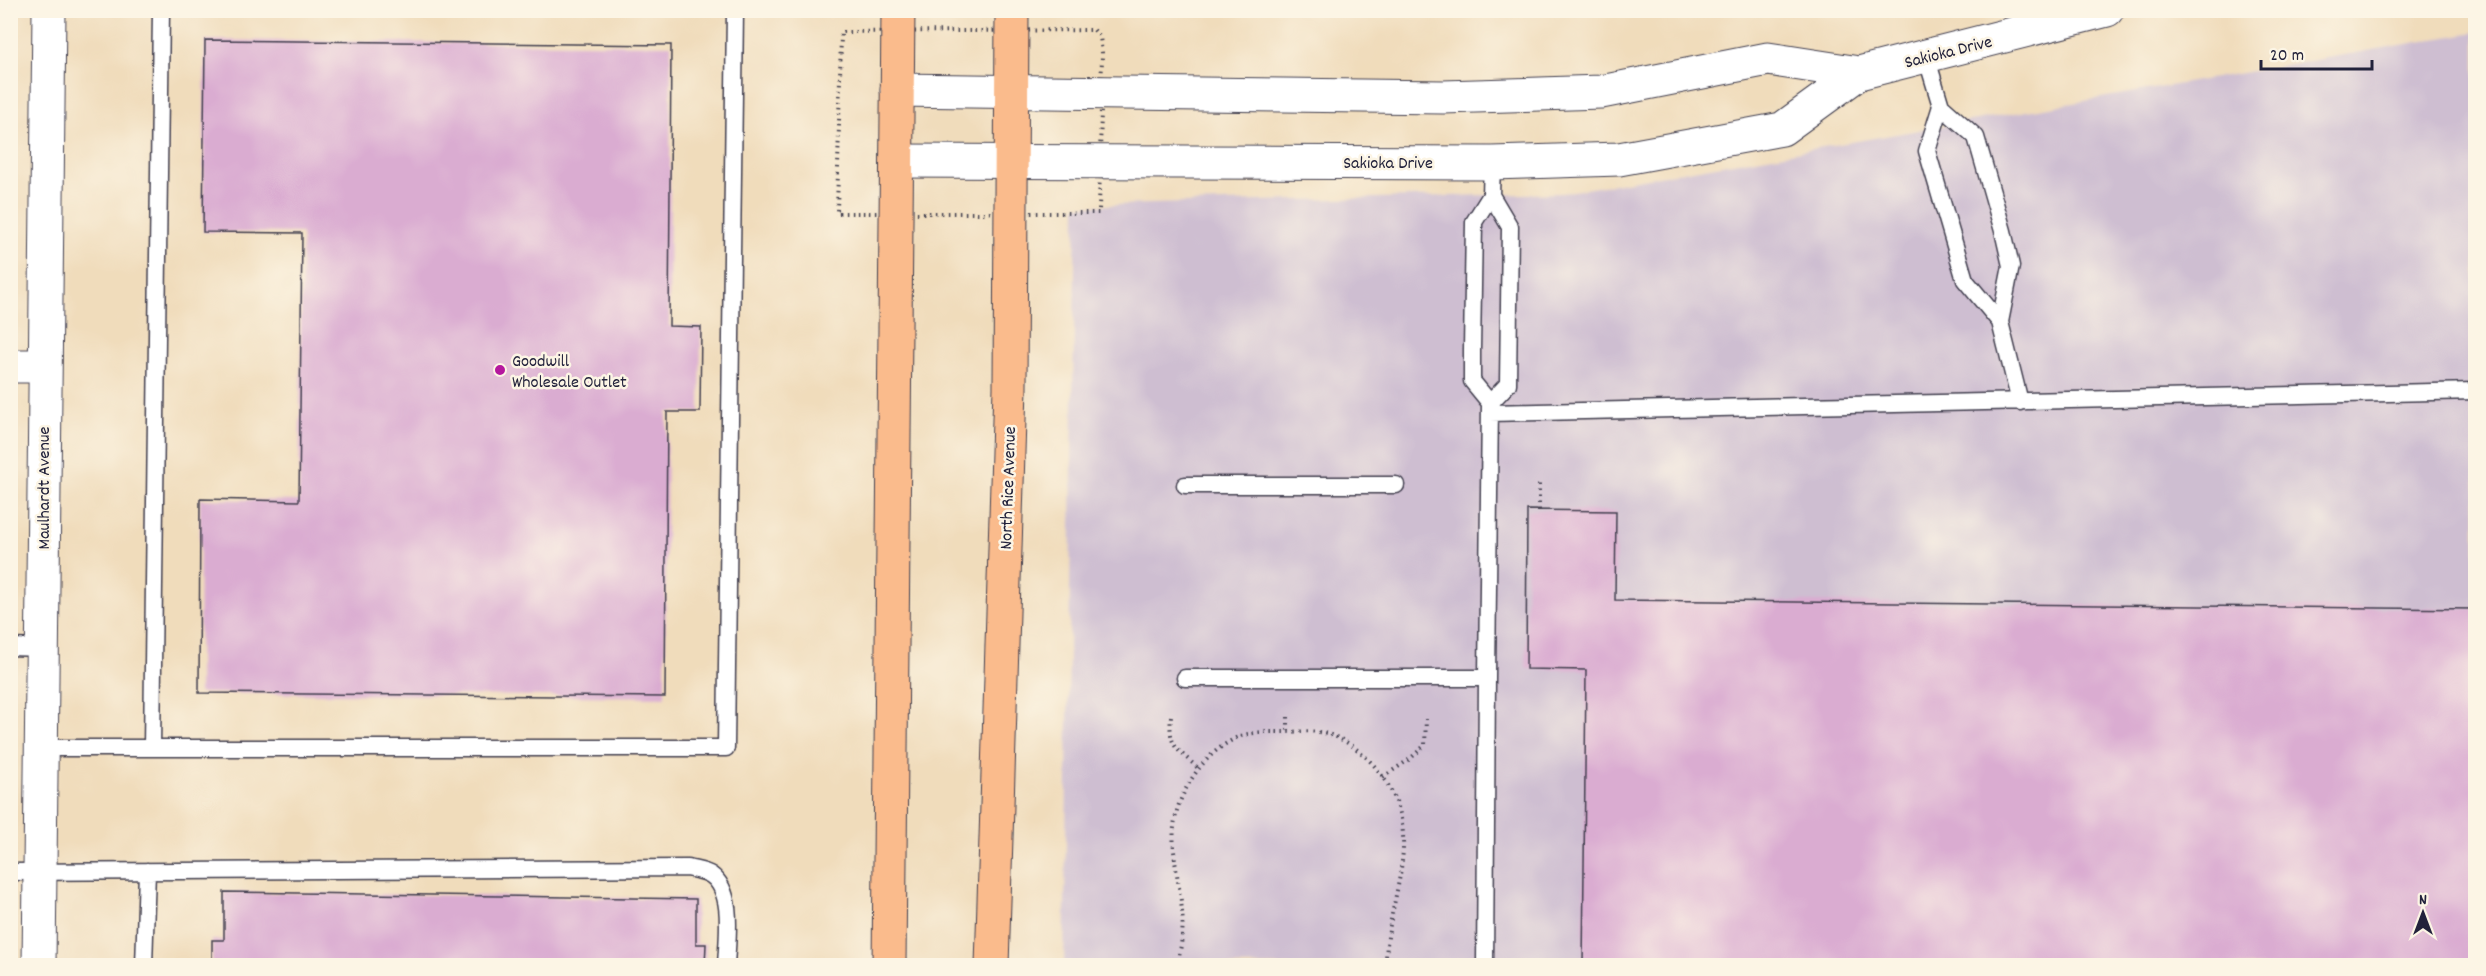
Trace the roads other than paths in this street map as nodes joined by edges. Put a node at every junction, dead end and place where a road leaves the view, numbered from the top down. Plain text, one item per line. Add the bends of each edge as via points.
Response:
1 (49, 10) edge
2 (161, 10) edge
3 (735, 10) edge
4 (898, 10) edge
5 (1012, 10) edge
6 (2107, 10) edge
7 (1926, 56) junction
8 (1859, 73) junction
9 (897, 90) junction
10 (1011, 91) junction
11 (1941, 106) junction
12 (897, 161) junction
13 (1011, 163) junction
14 (1492, 163) junction
15 (1491, 195) junction
16 (2000, 322) junction
17 (10, 366) edge
18 (44, 366) junction
19 (2475, 392) edge
20 (2020, 402) junction
21 (1490, 408) junction
22 (1185, 484) dead end
23 (1396, 484) dead end
24 (26, 647) edge
25 (1185, 678) dead end
26 (1487, 678) junction
27 (41, 748) junction
28 (152, 748) junction
29 (147, 871) junction
30 (25, 872) edge
31 (39, 966) edge
32 (144, 966) edge
33 (726, 966) edge
34 (889, 966) edge
35 (992, 966) edge
36 (1485, 966) edge

1 - 18 street, Maulhardt Avenue
2 - 28 lane
3 - 28 lane via 726,748
4 - 9 highway
5 - 10 highway, North Rice Avenue
6 - 7 street, Sakioka Drive
7 - 8 street, Sakioka Drive
7 - 11 lane
8 - 10 street, Sakioka Drive via 1768,59 1601,92 1443,97
8 - 14 street, Sakioka Drive via 1782,129 1619,159
9 - 10 street, Sakioka Drive
9 - 12 highway
10 - 13 highway, North Rice Avenue
11 - 16 lane via 1927,151 1965,280
11 - 16 lane via 1976,137 2003,231 2012,266
12 - 13 street, Sakioka Drive
12 - 34 highway
13 - 14 street, Sakioka Drive
13 - 35 highway, North Rice Avenue via 1010,388
14 - 15 lane
15 - 21 lane via 1474,222 1472,350 1472,381
15 - 21 lane via 1510,227 1508,384
16 - 20 lane
17 - 18 street
18 - 24 street, Maulhardt Avenue
19 - 20 lane
20 - 21 lane
21 - 26 lane
22 - 23 lane
24 - 27 street, Maulhardt Avenue
25 - 26 lane
26 - 36 lane
27 - 28 lane
27 - 30 street, Maulhardt Avenue
29 - 30 lane
29 - 32 lane
29 - 33 lane via 688,868 710,874 724,889
30 - 31 street, Maulhardt Avenue

